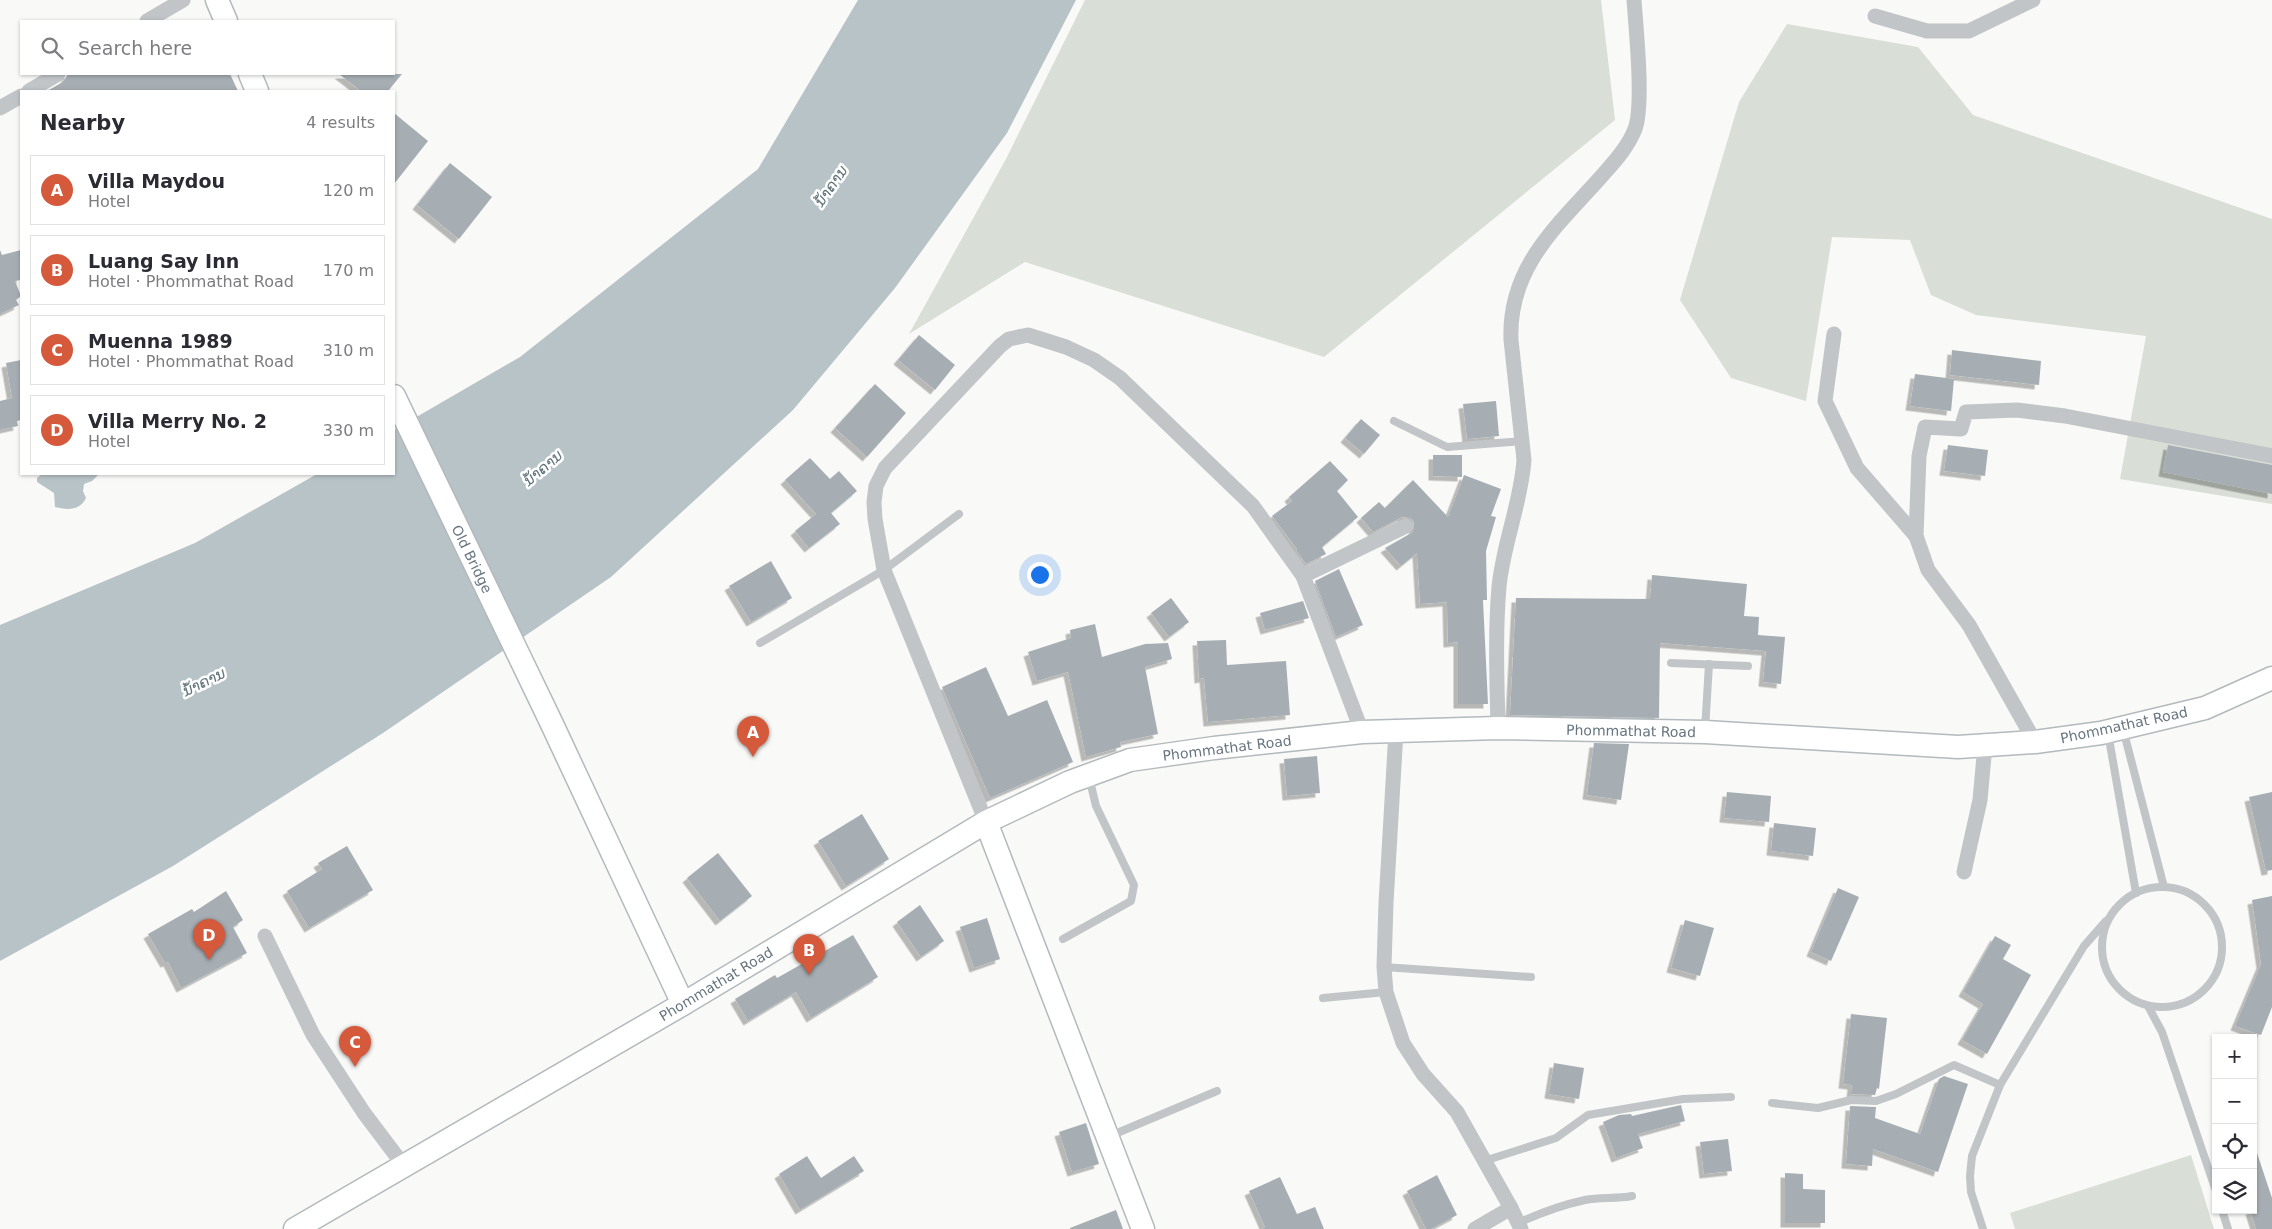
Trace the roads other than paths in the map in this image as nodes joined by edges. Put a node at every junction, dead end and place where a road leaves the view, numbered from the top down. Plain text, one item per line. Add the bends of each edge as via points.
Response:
1 (183, 0) edge
2 (217, 0) edge
3 (1634, 0) edge
4 (2033, 0) edge
5 (1875, 16) dead end
6 (149, 20) edge
7 (226, 20) edge
8 (56, 75) edge
9 (250, 75) edge
10 (31, 90) edge
11 (257, 90) edge
12 (20, 97) edge
13 (0, 108) edge
14 (1834, 334) dead end
15 (395, 398) edge
16 (1394, 421) dead end
17 (1523, 442) junction
18 (2272, 456) edge
19 (959, 514) dead end
20 (1406, 526) dead end
21 (1916, 536) junction
22 (884, 570) junction
23 (1303, 576) junction
24 (760, 643) dead end
25 (1671, 663) dead end
26 (1709, 664) junction
27 (1748, 666) dead end
28 (2272, 678) edge
29 (1498, 728) junction
30 (2115, 729) junction
31 (1396, 731) junction
32 (1362, 732) junction
33 (1705, 732) junction
34 (2035, 742) junction
35 (1985, 745) junction
36 (1089, 775) junction
37 (986, 822) junction
38 (1964, 872) dead end
39 (2164, 887) junction
40 (2136, 893) junction
41 (2111, 915) junction
42 (265, 936) dead end
43 (1063, 939) dead end
44 (1384, 967) junction
45 (1531, 978) dead end
46 (1386, 992) junction
47 (1323, 998) dead end
48 (683, 1004) junction
49 (2148, 1006) junction
50 (2000, 1085) junction
51 (1217, 1091) dead end
52 (1731, 1097) dead end
53 (1772, 1103) dead end
54 (1108, 1137) junction
55 (1484, 1161) junction
56 (404, 1166) junction
57 (2212, 1179) edge
58 (1632, 1196) dead end
59 (1511, 1208) junction
60 (2223, 1214) edge
61 (1520, 1226) edge
62 (295, 1229) edge
63 (1143, 1229) edge
64 (1475, 1229) edge
65 (1983, 1229) edge
66 (2228, 1229) edge

1 - 6 street
2 - 7 street
3 - 17 street via 1638,103 1635,128 1625,150 1541,244 1520,282 1513,304 1511,323
4 - 5 street via 1969,31 1927,31
8 - 10 street
9 - 11 street
12 - 13 street
14 - 21 street via 1825,401 1857,468
15 - 48 street, Old Bridge
16 - 17 lane via 1447,447
17 - 29 street via 1523,479 1499,585
18 - 21 street via 2066,416 2017,410 1966,412 1961,429 1925,427 1919,456
19 - 22 lane
20 - 23 street
21 - 34 street via 1928,570 1969,625
22 - 23 street via 874,502 876,486 885,468 1000,346 1009,339 1028,335 1094,360 1120,378 1253,506
22 - 24 lane
22 - 37 street
23 - 32 street
25 - 26 lane
26 - 27 lane
26 - 33 lane
28 - 30 street, Phommathat Road via 2205,708
29 - 31 street, Phommathat Road
29 - 33 street, Phommathat Road
30 - 34 street, Phommathat Road
30 - 39 lane
30 - 40 lane
31 - 32 street, Phommathat Road
31 - 44 street
32 - 36 street, Phommathat Road via 1130,760
33 - 35 street, Phommathat Road via 1958,747
34 - 35 street, Phommathat Road
35 - 38 street via 1980,800
36 - 37 street, Phommathat Road
36 - 43 lane via 1096,806 1134,885 1133,892 1130,901
37 - 48 street, Phommathat Road
37 - 54 street
39 - 40 lane
39 - 49 lane via 2184,891 2201,901 2219,929 2222,956 2216,975 2204,991 2187,1002 2168,1008
40 - 41 lane
41 - 49 lane via 2103,933 2102,952 2106,970 2130,999
41 - 50 lane via 2084,946
42 - 56 street via 313,1035 364,1113
44 - 45 lane
44 - 46 street
46 - 47 lane
46 - 55 street via 1403,1043 1423,1074 1456,1112
48 - 56 street, Phommathat Road
49 - 57 lane via 2162,1032
50 - 53 lane via 1954,1065 1876,1101 1850,1100 1818,1108
50 - 65 lane via 1972,1156 1971,1192
51 - 54 lane
52 - 55 lane via 1683,1099 1588,1115 1556,1138
54 - 63 street
55 - 59 street
56 - 62 street, Phommathat Road
58 - 61 lane via 1587,1200 1543,1212
59 - 61 street
59 - 64 street
60 - 66 lane

